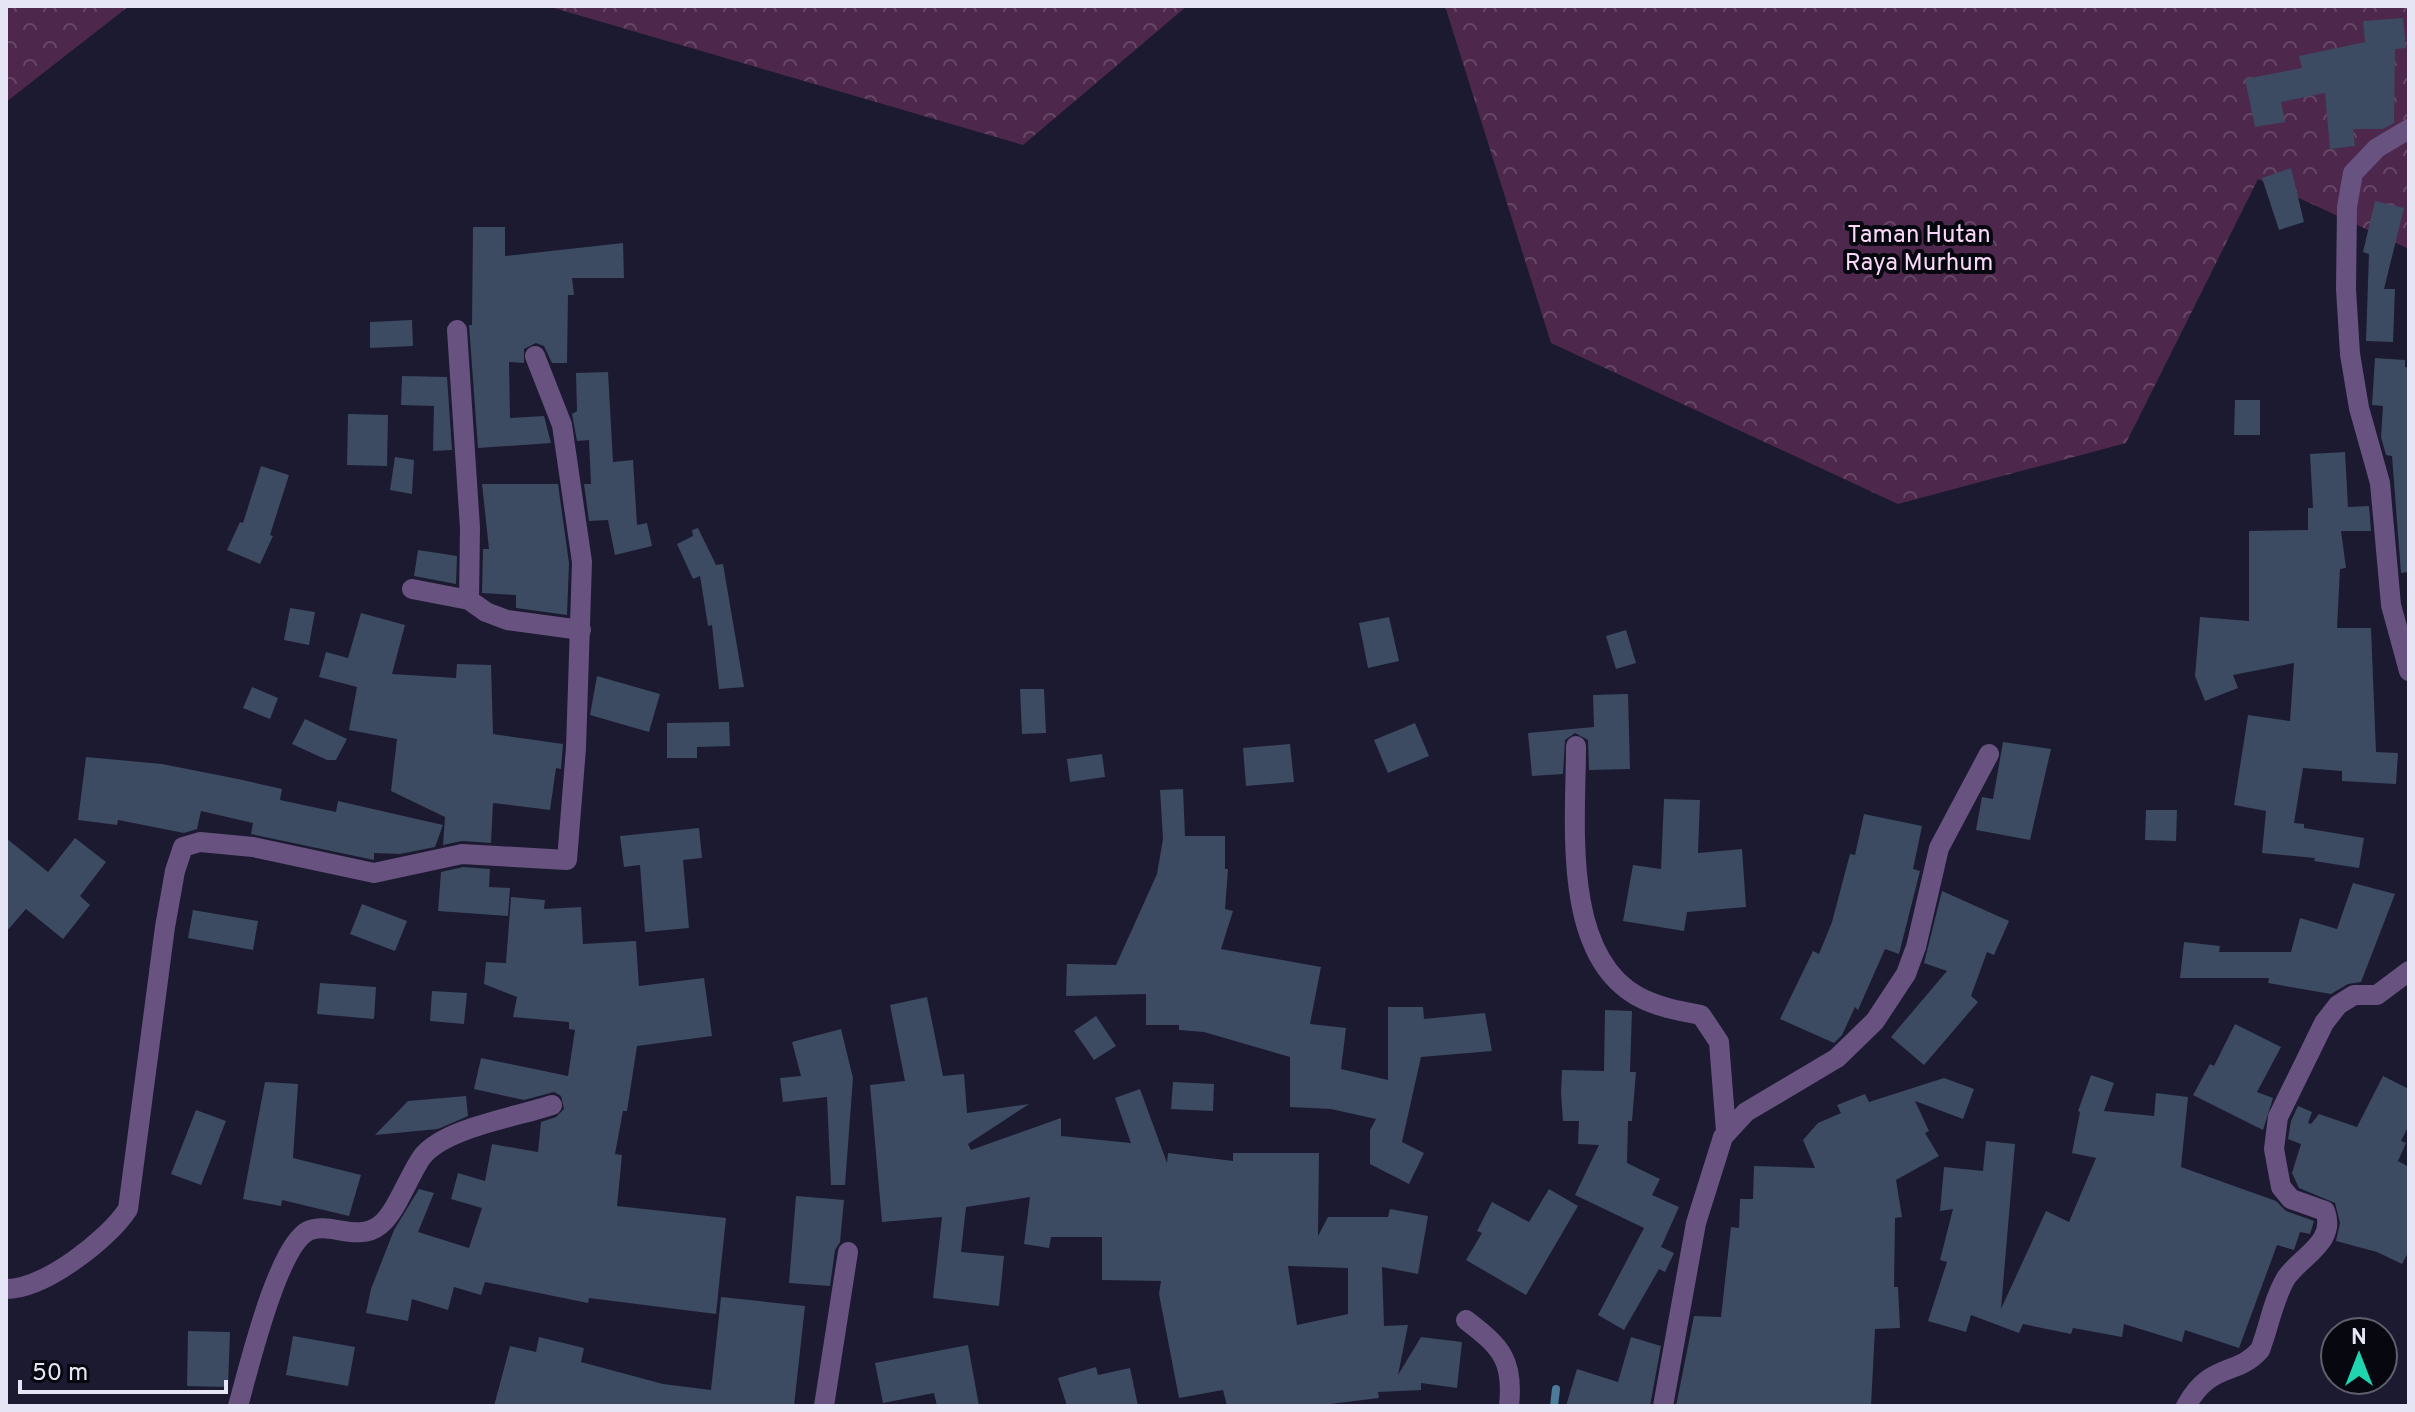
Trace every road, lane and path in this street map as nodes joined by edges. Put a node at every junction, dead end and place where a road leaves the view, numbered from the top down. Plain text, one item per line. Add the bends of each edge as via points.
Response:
1 (2409, 129) edge
2 (457, 330) dead end
3 (535, 356) dead end
4 (412, 589) dead end
5 (469, 600) junction
6 (581, 630) junction
7 (2409, 671) edge
8 (1576, 746) dead end
9 (1989, 754) dead end
10 (2409, 971) edge
11 (552, 1105) dead end
12 (1726, 1131) junction
13 (848, 1252) dead end
14 (6, 1289) edge
15 (1466, 1320) dead end
16 (238, 1406) edge
17 (824, 1406) edge
18 (1509, 1406) edge
19 (1663, 1406) edge
20 (2186, 1406) edge

1 - 7 street via 2377,148 2353,173 2346,289 2357,395 2380,483 2391,605
2 - 5 street via 470,528
3 - 6 street via 562,425 569,462 582,562
4 - 5 street
5 - 6 street via 507,620
6 - 14 street via 565,861 462,854 374,873 253,847 200,842 183,847 165,927 128,1209 112,1230 48,1277
8 - 12 street via 1584,927 1611,974 1635,995 1701,1015 1719,1042
9 - 12 street via 1939,848 1906,974 1875,1021 1837,1058 1746,1112
10 - 20 street via 2377,995 2344,999 2324,1023 2273,1137 2281,1187 2291,1199 2325,1211 2326,1228 2318,1247 2287,1278 2254,1358 2203,1381
11 - 16 street via 457,1135 424,1154 381,1225 364,1232 304,1234 276,1279
12 - 19 street via 1696,1223
13 - 17 street
15 - 18 street via 1506,1357 1512,1385

